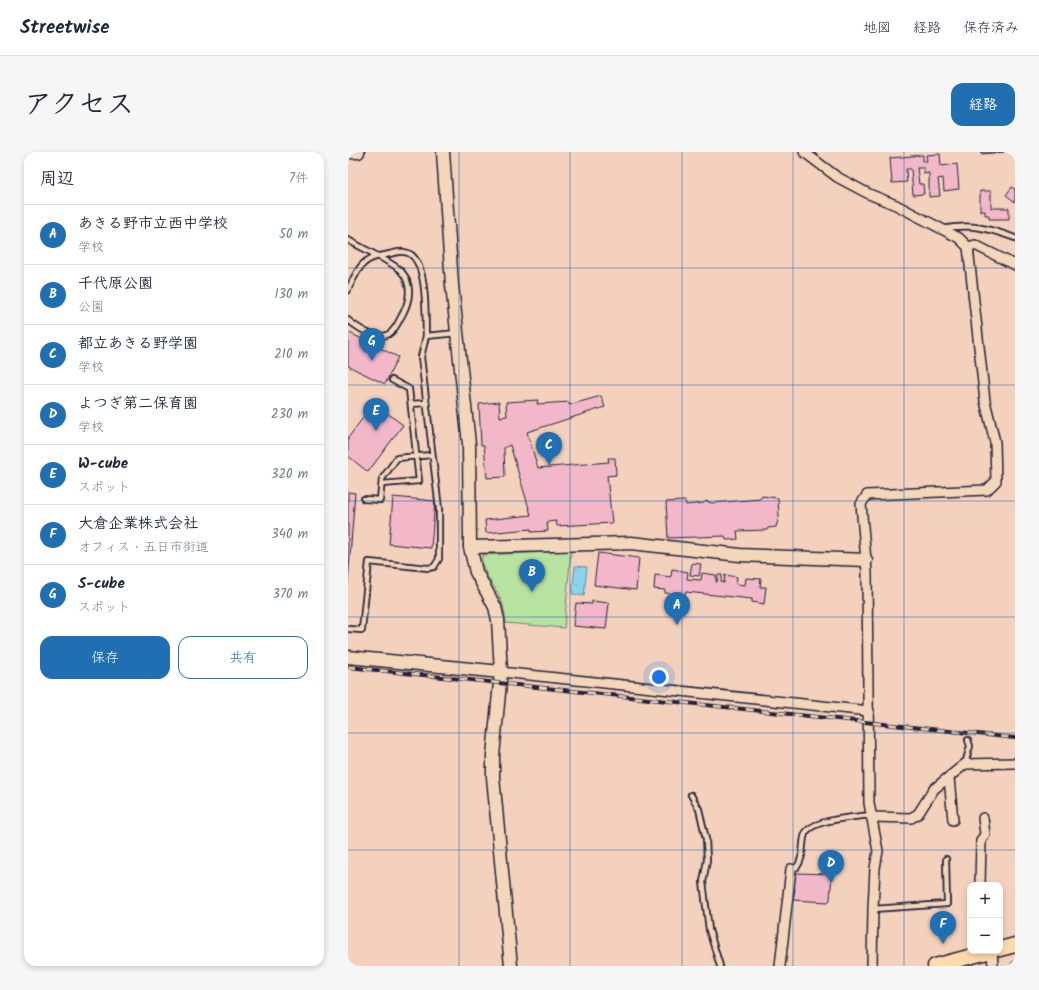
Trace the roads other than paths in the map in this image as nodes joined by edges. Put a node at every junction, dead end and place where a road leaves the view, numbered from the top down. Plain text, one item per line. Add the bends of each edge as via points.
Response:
1 (348, 152) edge
2 (358, 152) edge
3 (443, 152) edge
4 (804, 152) edge
5 (940, 229) junction
6 (1015, 238) edge
7 (348, 240) edge
8 (968, 247) junction
9 (375, 256) junction
10 (1015, 265) edge
11 (348, 290) edge
12 (348, 320) edge
13 (458, 333) junction
14 (426, 336) junction
15 (392, 380) dead end
16 (426, 403) junction
17 (411, 404) junction
18 (432, 456) junction
19 (416, 457) junction
20 (382, 484) junction
21 (364, 499) dead end
22 (470, 547) junction
23 (866, 560) junction
24 (348, 629) edge
25 (348, 657) edge
26 (501, 672) junction
27 (868, 711) junction
28 (968, 740) dead end
29 (1015, 763) edge
30 (966, 764) junction
31 (949, 778) junction
32 (691, 795) dead end
33 (871, 816) junction
34 (983, 818) dead end
35 (953, 820) dead end
36 (946, 859) dead end
37 (791, 869) joint
38 (980, 882) edge
39 (873, 908) junction
40 (1015, 945) edge
41 (1003, 948) edge
42 (980, 954) edge
43 (988, 954) edge
44 (511, 966) edge
45 (720, 966) edge
46 (780, 966) edge
47 (872, 966) edge
48 (935, 966) edge
49 (993, 966) edge

1 - 2 street
3 - 13 street
4 - 5 street via 837,177
5 - 6 lane via 972,225
5 - 8 street via 963,241
7 - 9 lane
8 - 10 street via 975,245
8 - 23 street via 985,401 995,442 996,481 987,490 867,495 861,504
9 - 11 lane via 358,268
9 - 12 lane via 400,270 405,277 409,294 404,313 395,330 383,336 372,334
9 - 14 lane via 404,252 419,264 423,281
13 - 14 lane
13 - 22 street via 470,444
14 - 16 lane via 421,357
15 - 17 lane via 409,389
16 - 17 lane
16 - 18 lane
17 - 19 lane
18 - 19 lane
18 - 24 lane via 439,508 440,554 437,563 434,567 428,568 369,562 362,630
19 - 20 lane via 397,458 382,479
19 - 20 lane via 419,481
20 - 21 lane via 380,500
22 - 23 street via 631,543 740,555
22 - 26 street via 476,572 497,614
23 - 27 street
25 - 26 street
26 - 27 street
26 - 44 street via 493,777
27 - 33 street
28 - 30 lane via 970,746
29 - 30 street
30 - 31 street
31 - 33 street via 934,789 918,814 911,818
31 - 35 street
32 - 45 lane via 699,809 706,839 707,860 703,882 709,930
33 - 37 lane via 831,820 808,830 800,863
33 - 39 street via 878,851
34 - 38 street via 985,834 981,841
36 - 39 lane via 947,904
37 - 46 street
39 - 47 street
40 - 41 main road
42 - 48 main road
43 - 49 street

